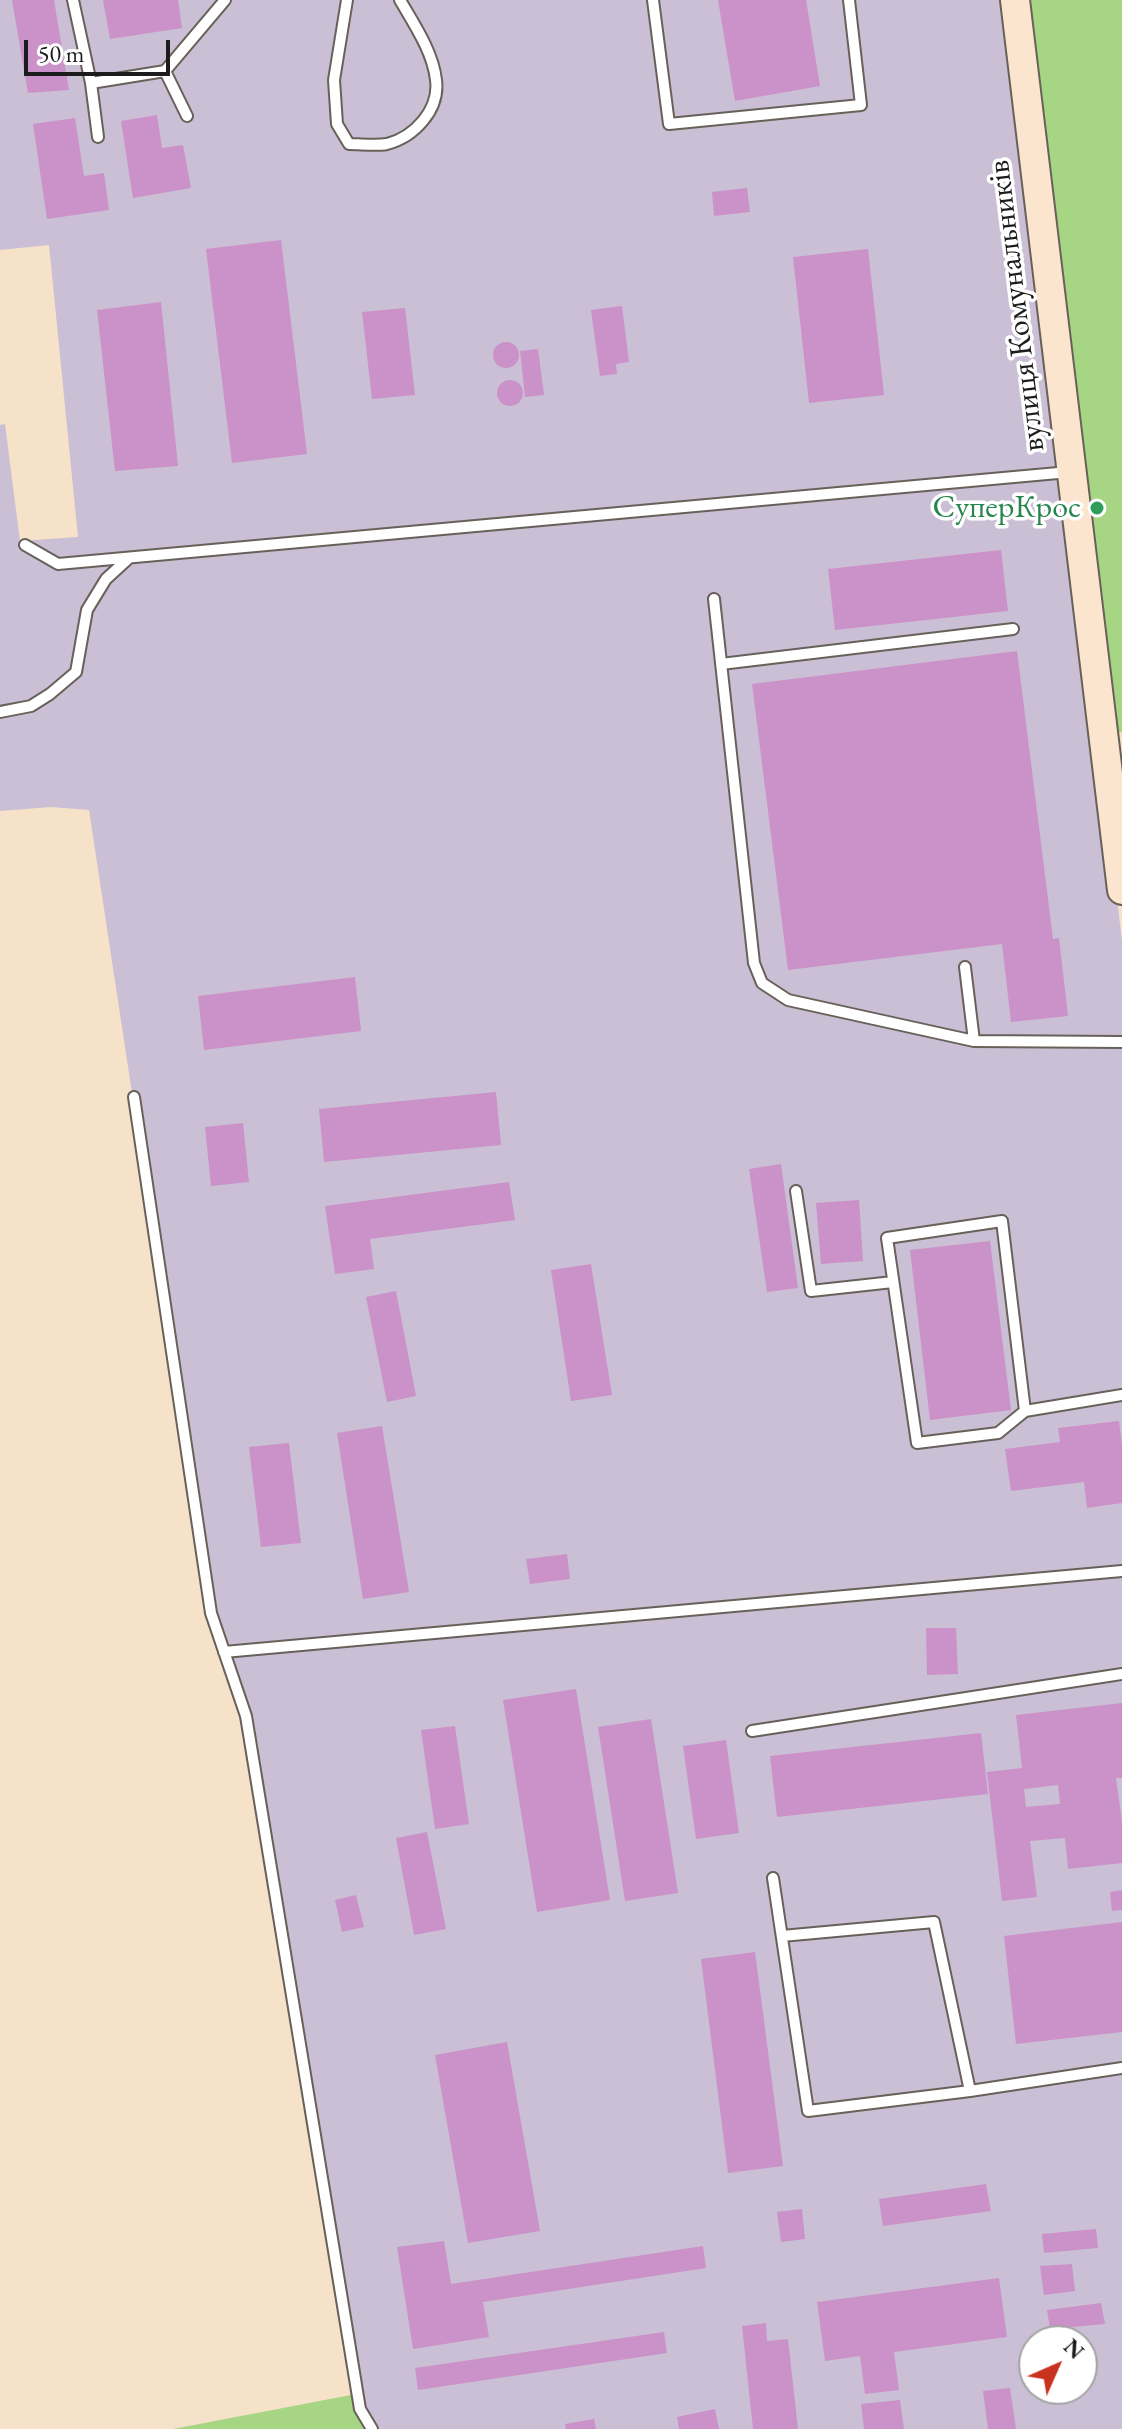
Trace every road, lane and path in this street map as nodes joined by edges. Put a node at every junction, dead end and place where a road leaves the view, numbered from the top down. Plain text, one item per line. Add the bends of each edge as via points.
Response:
1 (73, 0) edge
2 (225, 0) edge
3 (347, 0) edge
4 (400, 0) edge
5 (653, 0) edge
6 (849, 0) edge
7 (1015, 0) edge
8 (165, 71) junction
9 (91, 83) junction
10 (187, 116) dead end
11 (98, 137) dead end
12 (1072, 472) junction
13 (25, 545) dead end
14 (129, 558) junction
15 (714, 599) dead end
16 (1013, 629) dead end
17 (721, 664) junction
18 (0, 712) edge
19 (1122, 890) edge
20 (965, 967) dead end
21 (974, 1041) junction
22 (1122, 1042) edge
23 (134, 1097) dead end
24 (796, 1191) dead end
25 (893, 1282) junction
26 (1122, 1395) edge
27 (1025, 1411) junction
28 (1122, 1571) edge
29 (224, 1652) junction
30 (1122, 1674) edge
31 (752, 1731) dead end
32 (773, 1878) dead end
33 (782, 1936) junction
34 (1122, 2068) edge
35 (970, 2091) junction
36 (372, 2429) edge

1 - 9 lane
2 - 8 lane
3 - 4 lane via 334,80 337,124 349,144 385,144 415,131 432,108 437,82 425,45
5 - 6 lane via 669,124 861,105
7 - 12 street, вулиця Комунальників
8 - 9 lane
8 - 10 lane
9 - 11 lane
12 - 14 lane
12 - 19 street, вулиця Комунальників
13 - 14 lane via 58,564
14 - 18 lane via 106,579 87,610 76,672 31,706
15 - 17 lane
16 - 17 lane
17 - 21 lane via 754,963 762,983 788,1000
20 - 21 lane
21 - 22 lane
23 - 29 lane via 211,1613
24 - 25 lane via 811,1291
25 - 27 lane via 917,1443 998,1433
25 - 27 lane via 887,1238 1002,1221
26 - 27 lane
28 - 29 lane
29 - 36 lane via 246,1716 360,2409
30 - 31 lane
32 - 33 lane
33 - 35 lane via 934,1922
33 - 35 lane via 808,2111
34 - 35 lane

